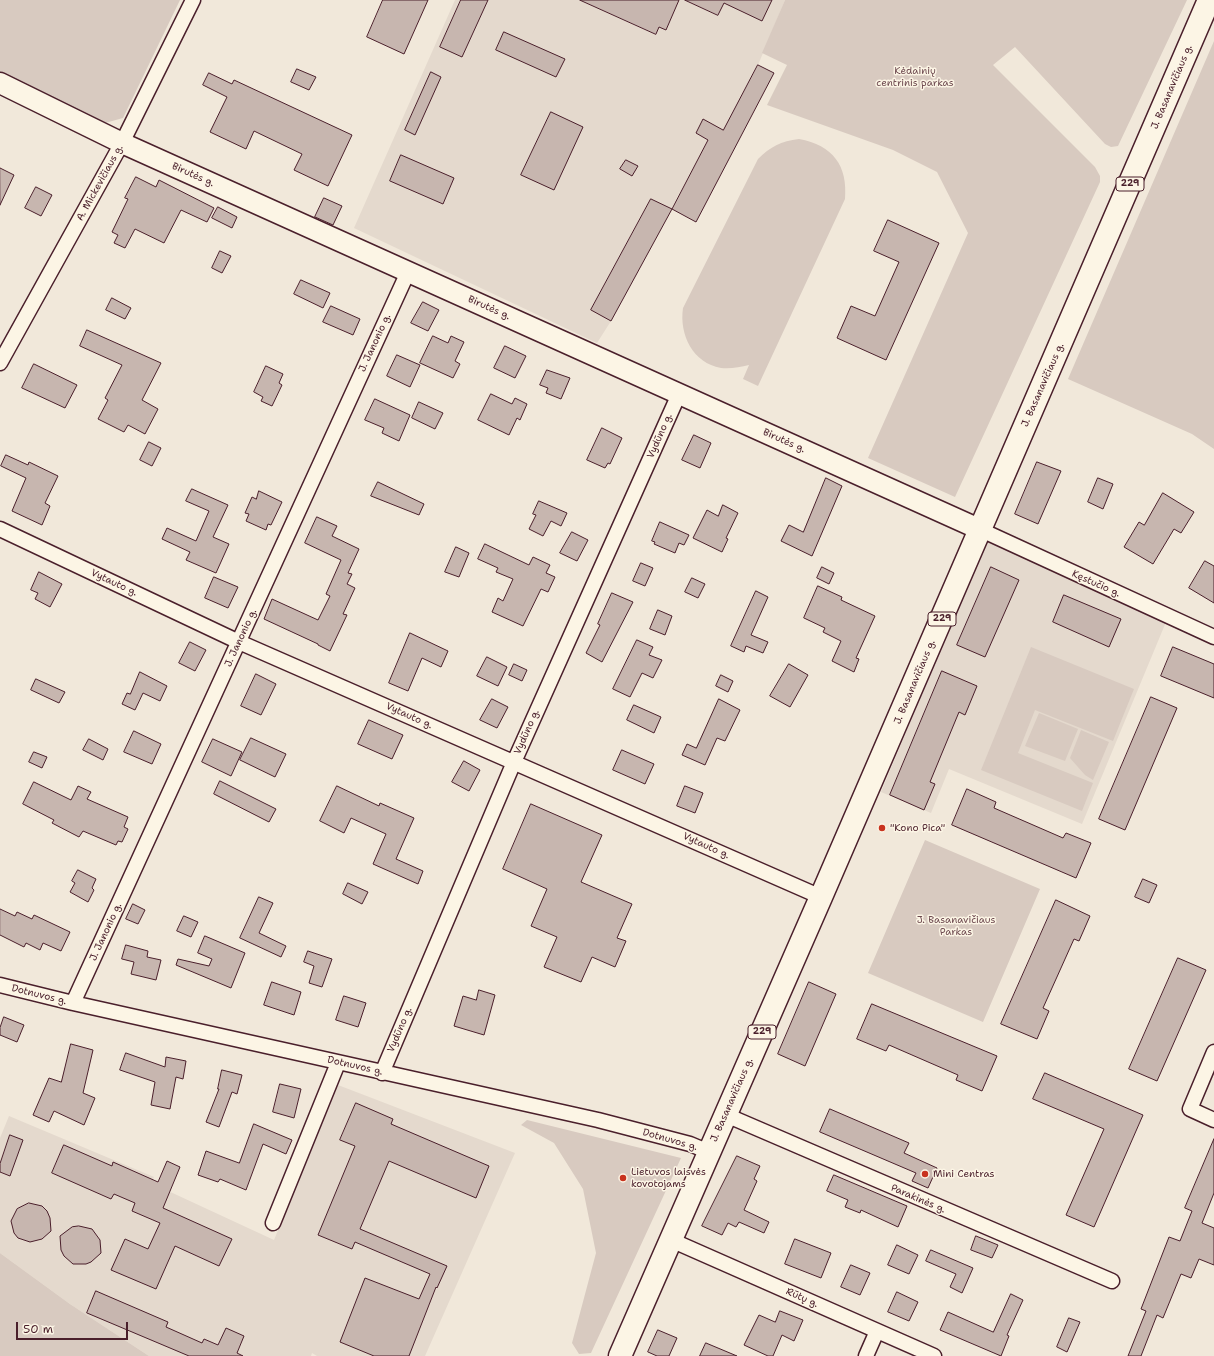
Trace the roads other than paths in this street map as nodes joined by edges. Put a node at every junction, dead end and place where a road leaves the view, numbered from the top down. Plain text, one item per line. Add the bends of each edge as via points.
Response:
1 (193, 0) edge
2 (1208, 4) edge
3 (0, 83) edge
4 (122, 143) junction
5 (408, 272) junction
6 (0, 363) edge
7 (679, 394) junction
8 (0, 529) edge
9 (979, 529) junction
10 (1214, 637) edge
11 (239, 642) junction
12 (514, 762) junction
13 (822, 897) junction
14 (0, 985) edge
15 (73, 1003) junction
16 (1214, 1052) edge
17 (338, 1062) junction
18 (382, 1072) junction
19 (726, 1116) junction
20 (1214, 1120) edge
21 (709, 1152) junction
22 (273, 1223) dead end
23 (671, 1240) junction
24 (1112, 1281) dead end
25 (877, 1331) junction
26 (620, 1356) edge
27 (866, 1356) edge
28 (934, 1356) edge

1 - 4 street, A. Mickevičiaus g.
2 - 9 main road, J. Basanavičiaus g. / 229
3 - 4 street, Birutės g.
4 - 5 street, Birutės g.
4 - 6 street, A. Mickevičiaus g.
5 - 7 street, Birutės g.
5 - 11 street, J. Janonio g.
7 - 9 street, Birutės g.
7 - 12 street, Vydūno g.
8 - 11 street, Vytauto g.
9 - 10 street, Kęstučio g.
9 - 13 main road, J. Basanavičiaus g. / 229
11 - 12 street, Vytauto g.
11 - 15 street, J. Janonio g.
12 - 13 street, Vytauto g.
12 - 18 street, Vydūno g.
13 - 19 main road, J. Basanavičiaus g. / 229
14 - 15 street, Dotnuvos g.
15 - 17 street, Dotnuvos g.
16 - 20 street via 1190,1110
17 - 18 street, Dotnuvos g.
17 - 22 street
18 - 21 street, Dotnuvos g. via 598,1120 690,1144
19 - 21 main road, J. Basanavičiaus g. / 229
19 - 24 street, Parakinės g.
21 - 23 main road, J. Basanavičiaus g. / 229
23 - 25 street, Rūtų g.
23 - 26 main road, J. Basanavičiaus g. / 229
25 - 27 street
25 - 28 street, Rūtų g.

